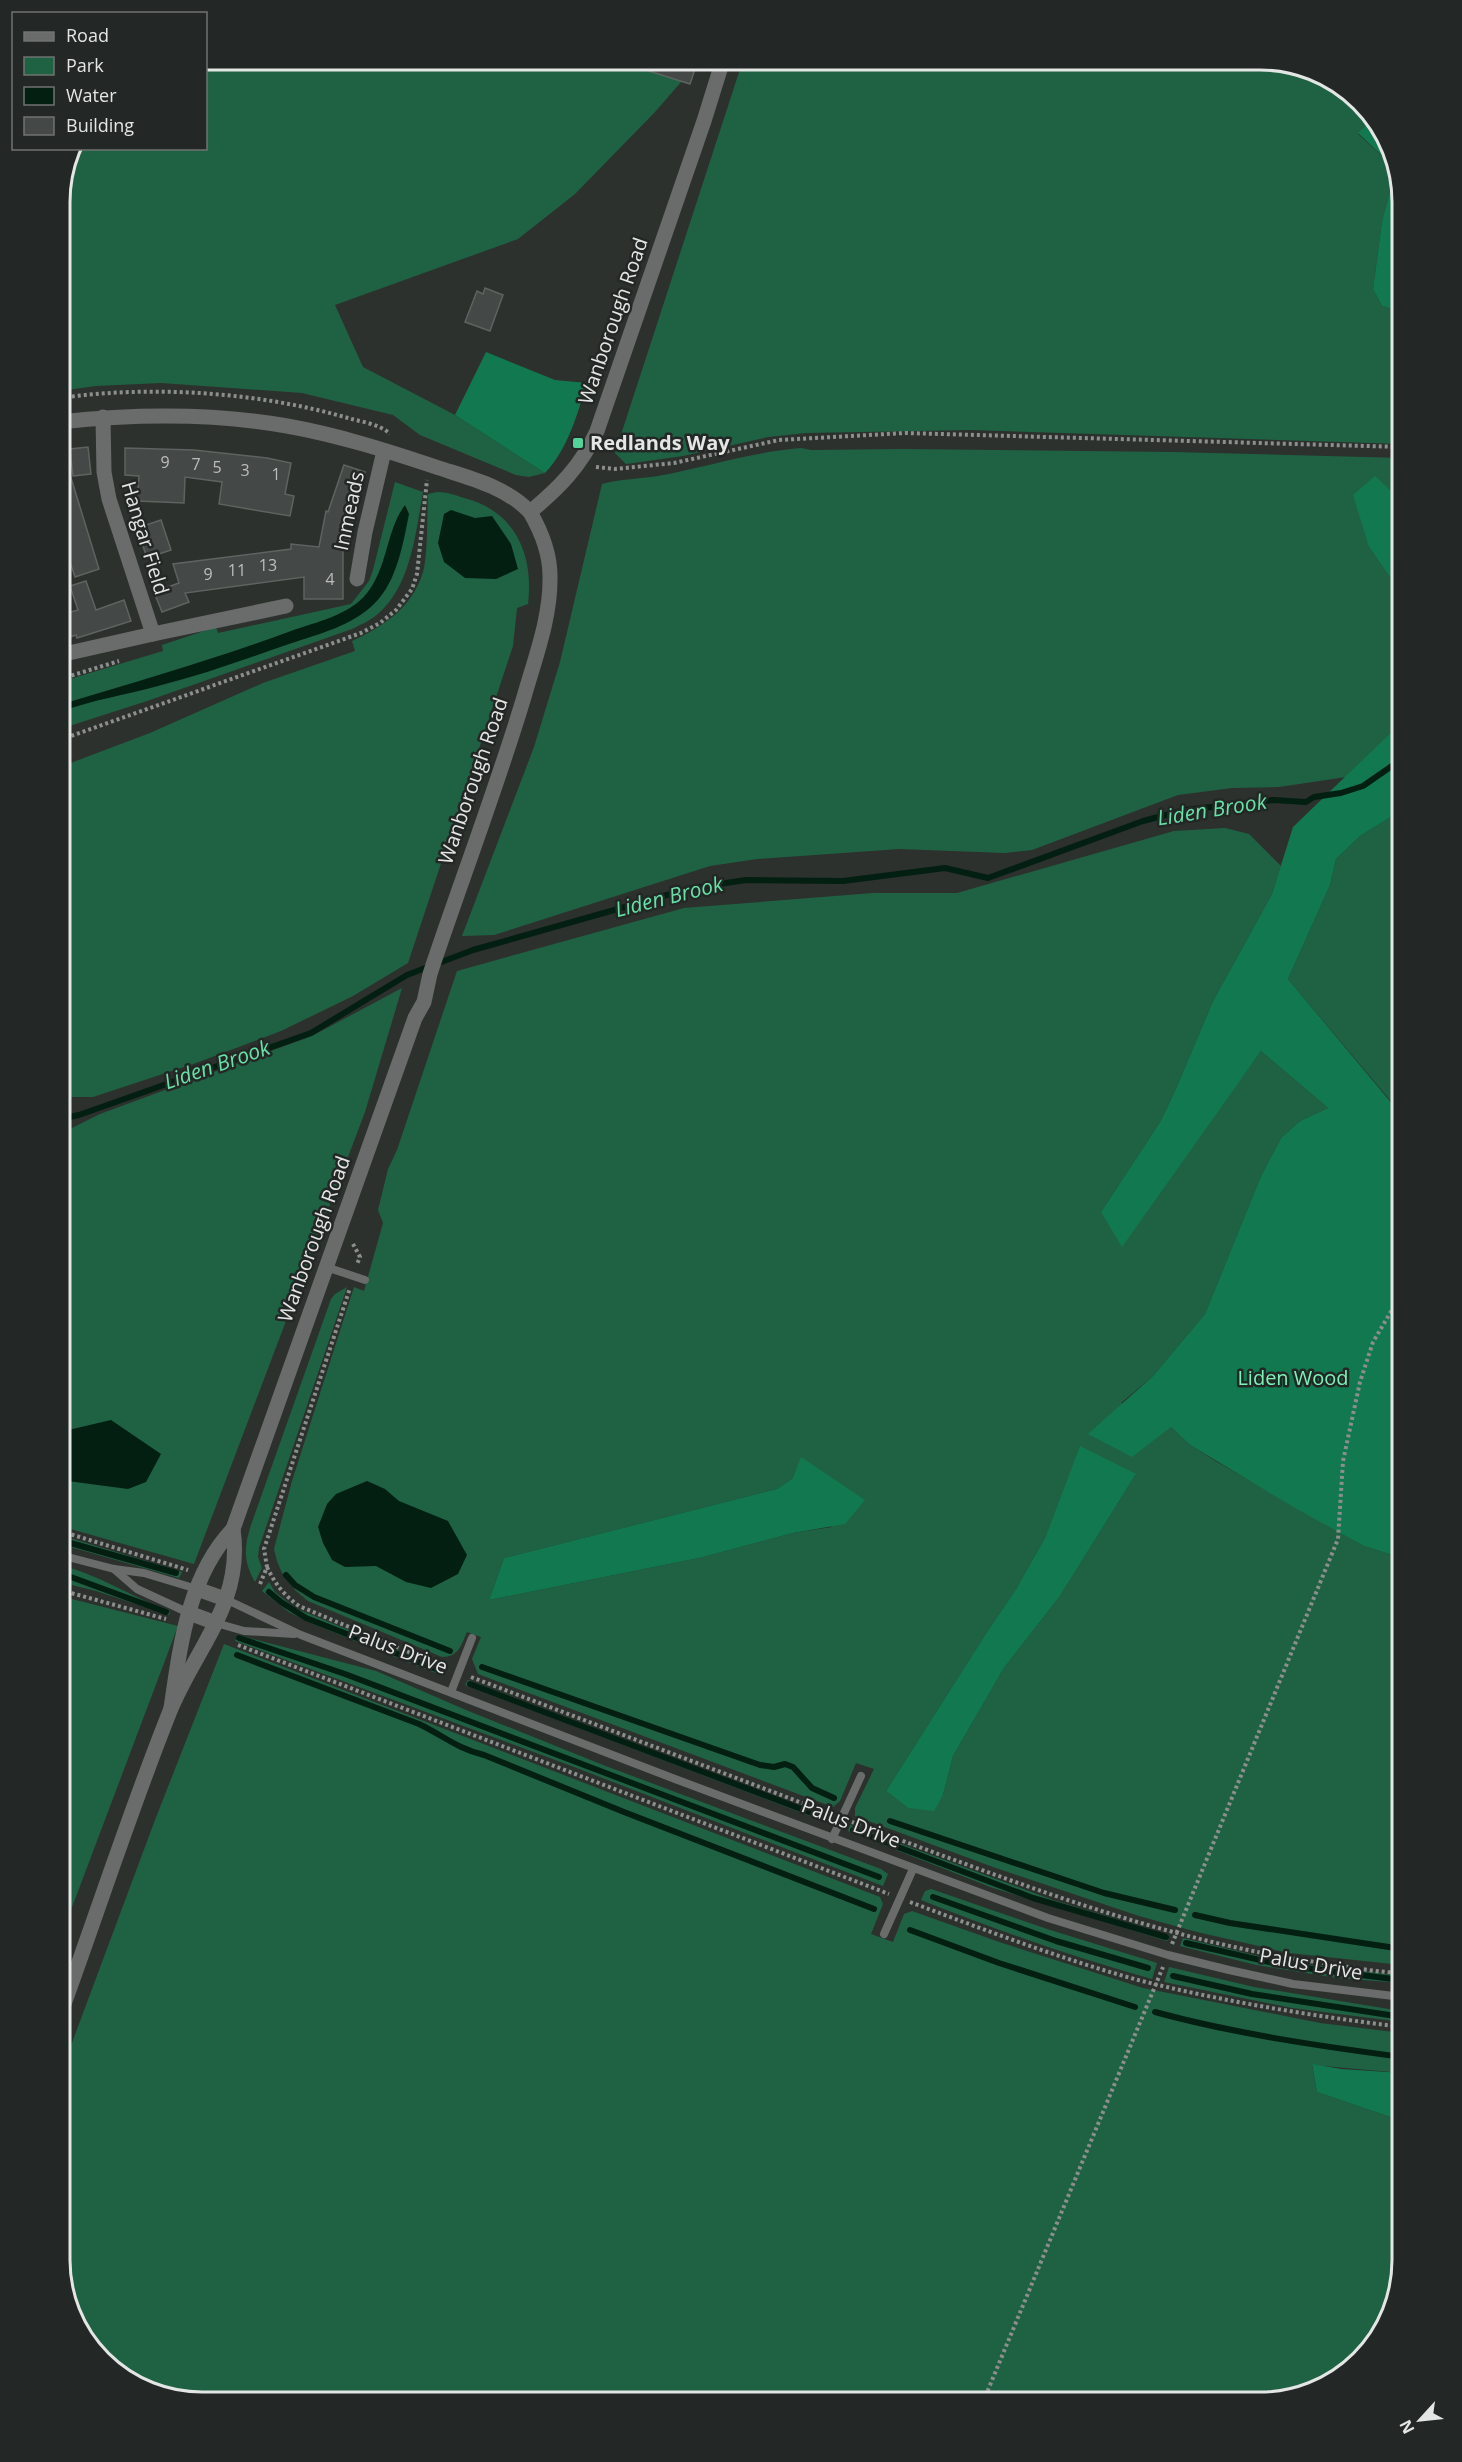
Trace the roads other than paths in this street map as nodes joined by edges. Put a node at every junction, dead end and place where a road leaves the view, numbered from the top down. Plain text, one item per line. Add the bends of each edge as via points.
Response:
1 (720, 70) edge
2 (103, 417) junction
3 (71, 421) edge
4 (384, 451) junction
5 (530, 512) junction
6 (357, 579) dead end
7 (286, 606) dead end
8 (153, 634) junction
9 (71, 653) edge
10 (326, 1267) junction
11 (365, 1280) dead end
12 (233, 1529) junction
13 (70, 1558) edge
14 (114, 1569) junction
15 (197, 1589) junction
16 (225, 1599) junction
17 (189, 1612) junction
18 (216, 1623) junction
19 (301, 1635) junction
20 (472, 1638) dead end
21 (451, 1692) junction
22 (171, 1708) junction
23 (861, 1776) dead end
24 (832, 1839) junction
25 (913, 1869) junction
26 (884, 1934) dead end
27 (70, 1987) edge
28 (1391, 1996) edge

1 - 5 street, Wanborough Road via 597,431 573,473
2 - 3 street
2 - 4 street via 227,418 294,427
2 - 8 street, Hangar Field via 104,472 109,499
4 - 5 street via 499,489
4 - 6 street, Inmeads
5 - 10 street, Wanborough Road via 542,536 550,575 543,631 513,733 430,974 429,988
7 - 8 street
8 - 9 street
10 - 11 lane
10 - 12 street, Wanborough Road
12 - 15 street, Wanborough Road via 212,1556
12 - 16 street, Wanborough Road via 234,1562
13 - 14 lane, Palus Drive
14 - 15 lane, Palus Drive via 144,1573
14 - 17 lane, Palus Drive via 137,1589
15 - 16 street, Palus Drive
15 - 17 street, Wanborough Road
16 - 18 street, Wanborough Road
16 - 19 lane, Palus Drive
17 - 18 street, Palus Drive
17 - 22 street, Wanborough Road
18 - 19 lane, Palus Drive via 244,1631
18 - 22 street, Wanborough Road
19 - 21 lane, Palus Drive
20 - 21 lane
21 - 24 lane, Palus Drive
22 - 27 street, Wanborough Road
23 - 24 lane
24 - 25 lane, Palus Drive
25 - 26 lane
25 - 28 lane, Palus Drive via 1048,1918 1168,1955 1293,1984

